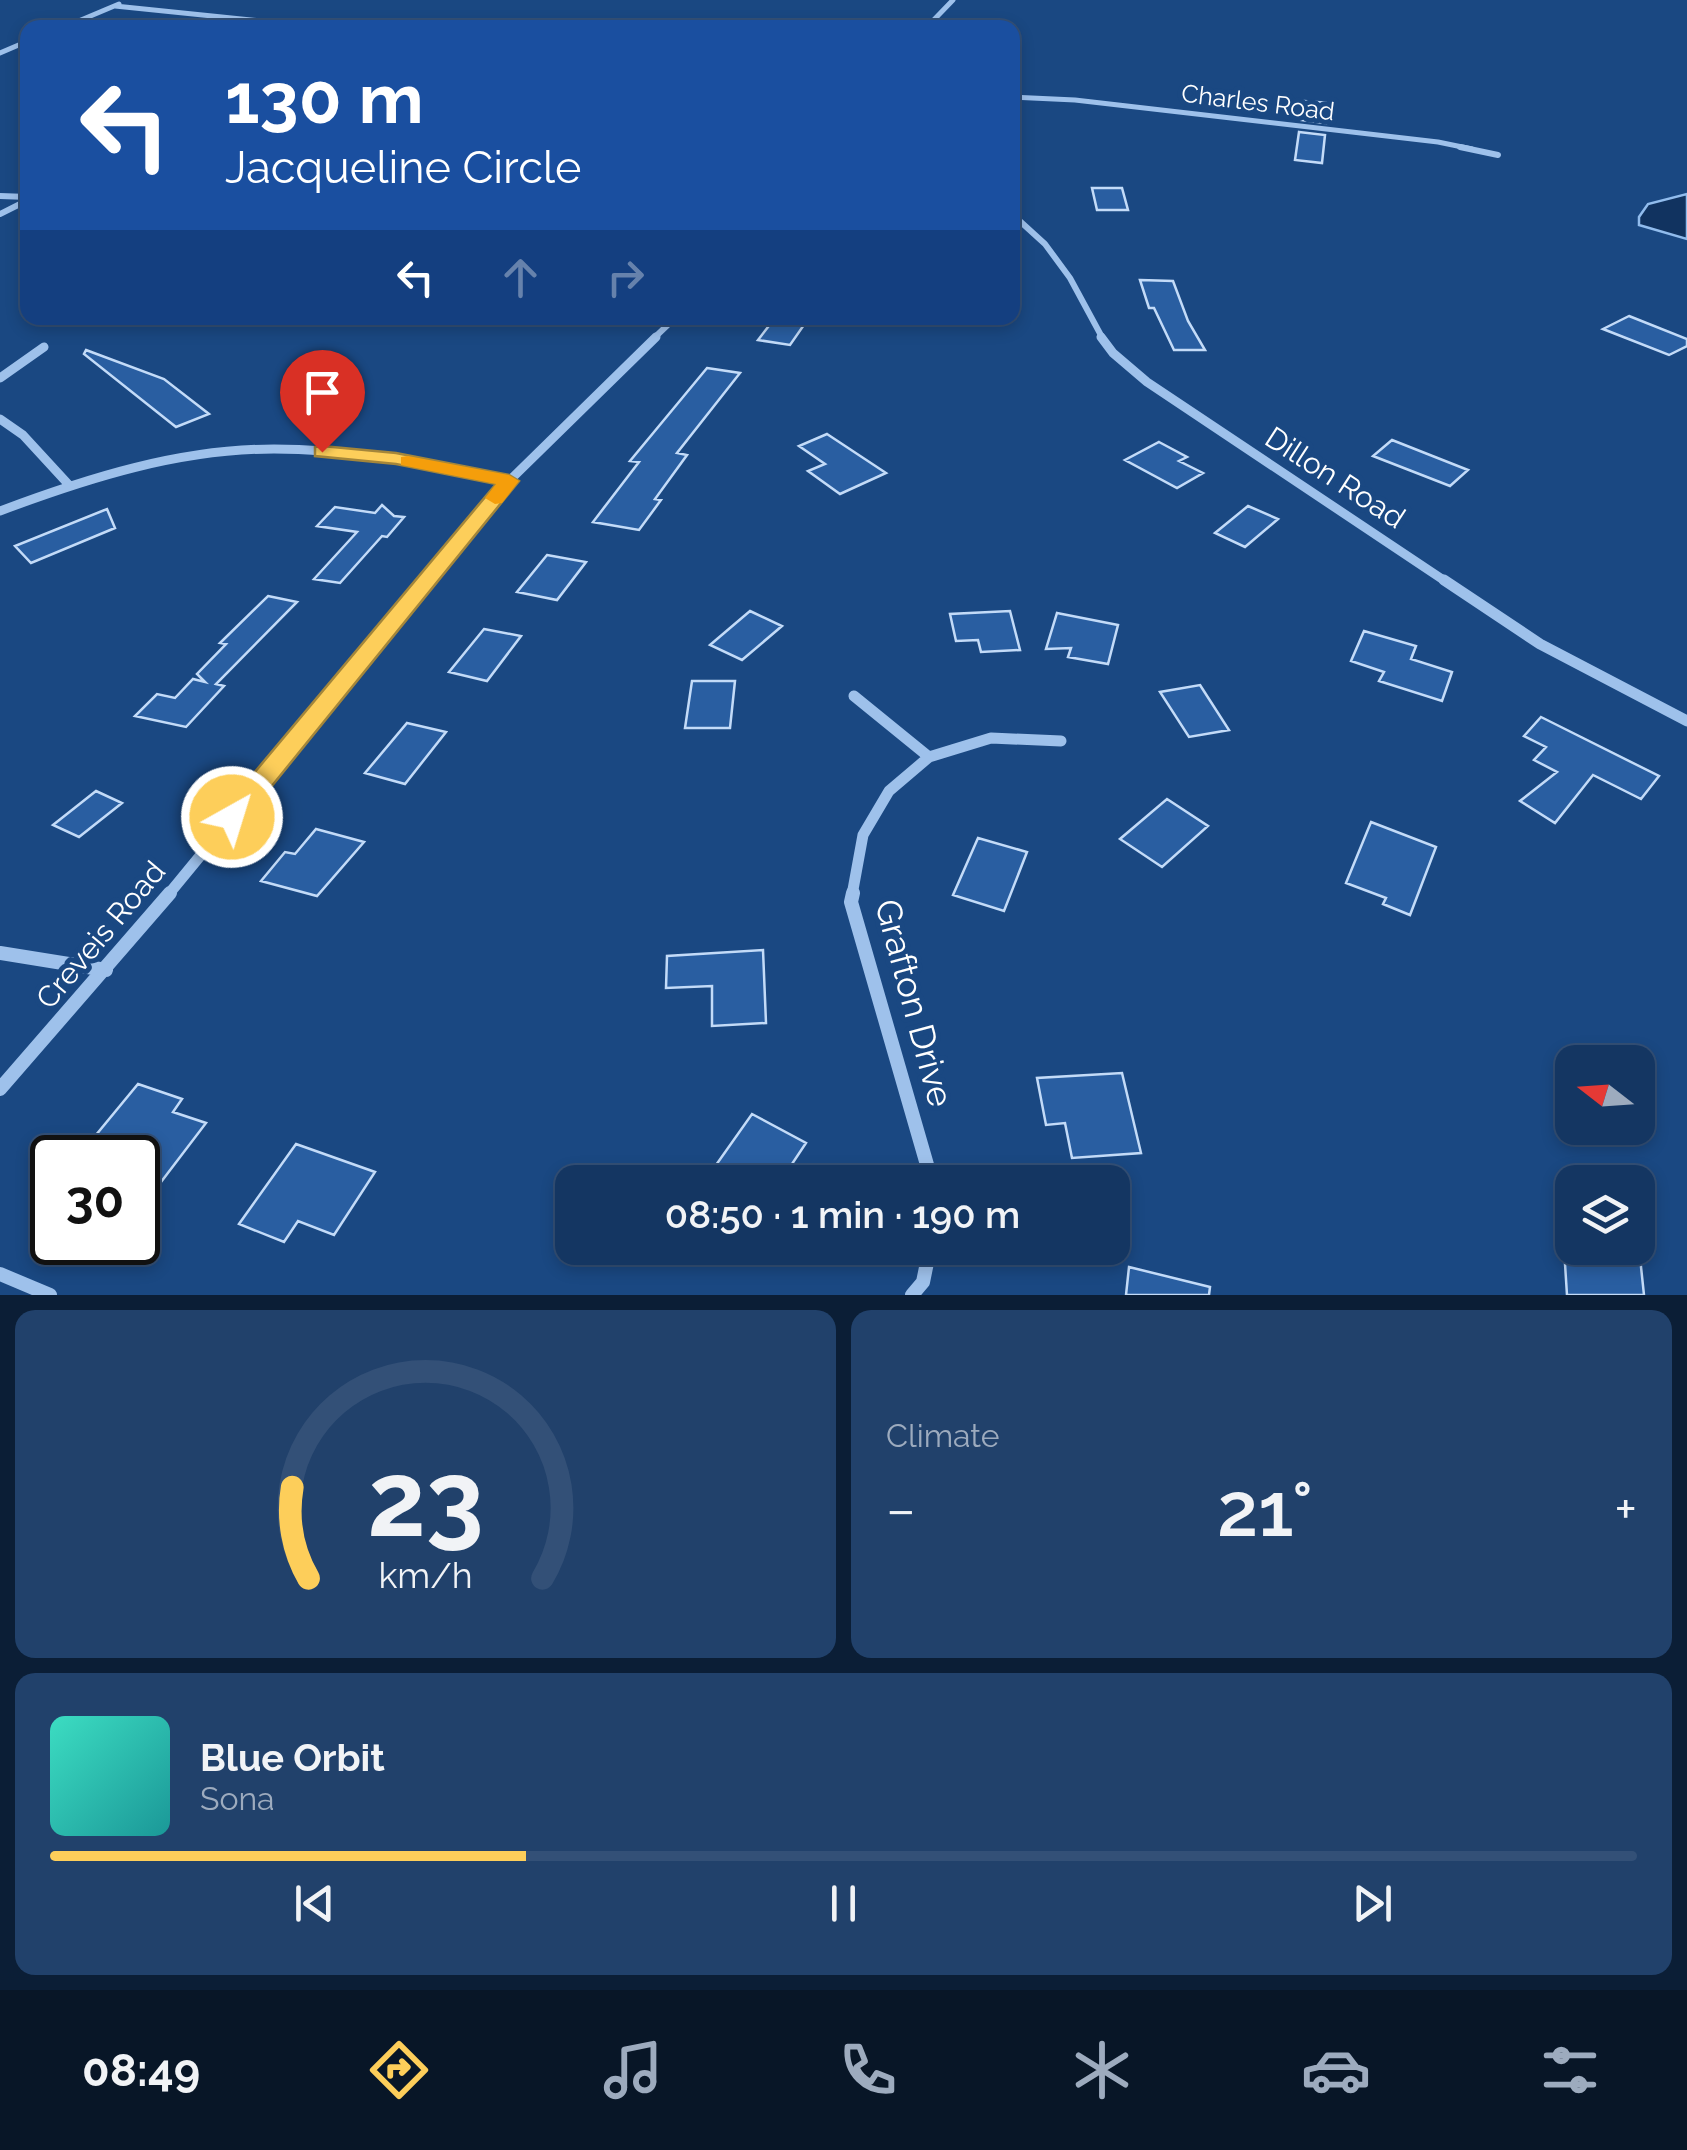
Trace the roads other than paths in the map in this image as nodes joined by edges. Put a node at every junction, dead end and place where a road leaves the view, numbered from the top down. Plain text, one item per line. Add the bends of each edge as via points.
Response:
1 (129, 0) edge
2 (953, 0) edge
3 (115, 6) junction
4 (81, 20) edge
5 (251, 20) edge
6 (934, 20) edge
7 (1020, 97) edge
8 (1498, 154) dead end
9 (1020, 222) edge
10 (668, 325) edge
11 (44, 348) dead end
12 (0, 378) edge
13 (0, 419) edge
14 (509, 481) junction
15 (69, 485) junction
16 (0, 511) edge
17 (854, 696) dead end
18 (1687, 721) edge
19 (1061, 741) dead end
20 (930, 757) junction
21 (0, 954) edge
22 (106, 970) junction
23 (0, 1089) edge
24 (927, 1165) edge
25 (926, 1265) edge
26 (0, 1274) edge
27 (50, 1295) edge
28 (912, 1295) edge

1 - 3 street
2 - 6 street
3 - 4 street
3 - 5 street
7 - 8 street, Charles Road
9 - 18 street, Dillon Road via 1070,278 1095,330 1147,382 1540,644
10 - 14 street, Creveis Road
11 - 12 street
13 - 15 street via 23,434
14 - 15 street via 396,459 272,449 148,464
14 - 22 street, Creveis Road
15 - 16 street
17 - 20 street
19 - 20 street, Grafton Drive via 990,738
20 - 24 street, Grafton Drive via 889,791 864,835 851,902
21 - 22 street
22 - 23 street, Creveis Road
25 - 28 street
26 - 27 street

